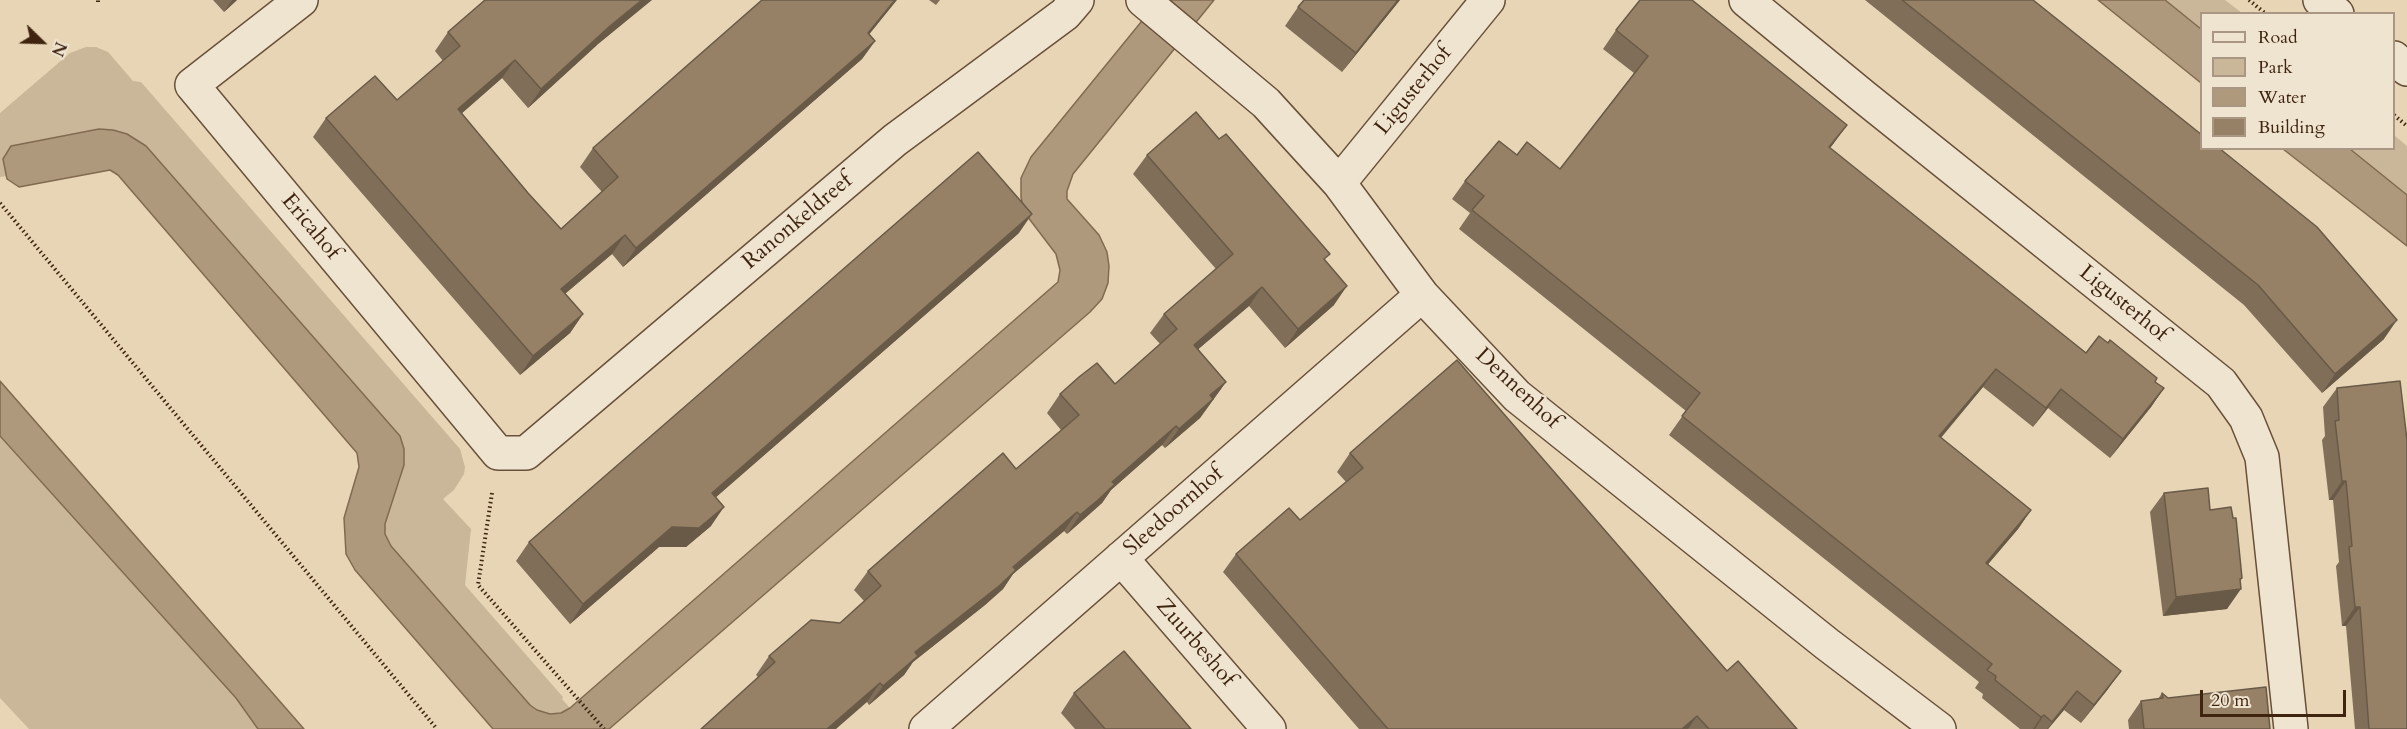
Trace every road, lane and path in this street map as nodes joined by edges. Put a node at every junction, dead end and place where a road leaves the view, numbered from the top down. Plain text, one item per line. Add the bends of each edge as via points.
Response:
1 (301, 0) edge
2 (1077, 0) edge
3 (1143, 0) edge
4 (1488, 0) edge
5 (1746, 0) edge
6 (2249, 0) edge
7 (2320, 0) edge
8 (2264, 12) edge
9 (2335, 12) edge
10 (2395, 59) edge
11 (2407, 69) edge
12 (2395, 116) edge
13 (2407, 126) edge
14 (1339, 183) junction
15 (0, 203) edge
16 (1422, 295) junction
17 (512, 453) junction
18 (1121, 558) junction
19 (437, 729) edge
20 (604, 729) edge
21 (926, 729) edge
22 (1269, 729) edge
23 (1939, 729) edge
24 (2291, 729) edge

1 - 17 street, Ericahof via 192,85
2 - 17 street, Ranonkeldreef via 1065,14 895,140
3 - 14 street, Dennenhof via 1266,102
4 - 14 street, Ligusterhof
5 - 24 street, Ligusterhof via 2221,382 2246,418 2262,458
6 - 8 path
7 - 9 street
10 - 11 street
12 - 13 path
14 - 16 street, Dennenhof
15 - 19 path
16 - 18 street, Sleedoornhof
16 - 23 street, Dennenhof via 1517,396
17 - 20 path via 478,585
18 - 21 street, Sleedoornhof
18 - 22 street, Zuurbeshof

